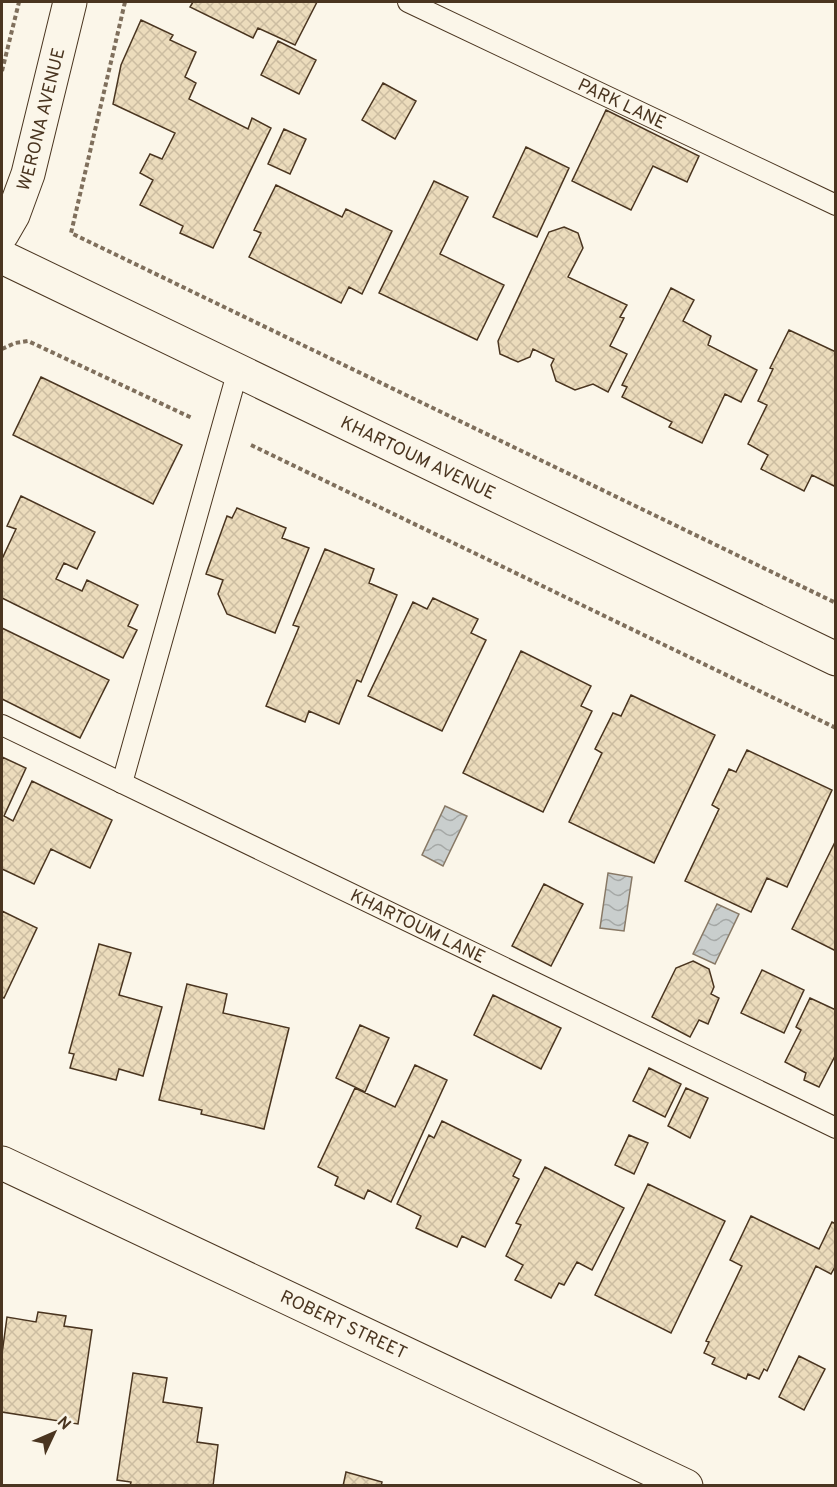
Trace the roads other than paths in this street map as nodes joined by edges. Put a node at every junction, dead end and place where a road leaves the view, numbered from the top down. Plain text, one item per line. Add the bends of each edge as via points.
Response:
1 (70, 2) edge
2 (408, 2) edge
3 (836, 205) edge
4 (2, 234) edge
5 (2, 257) edge
6 (238, 370) junction
7 (836, 659) edge
8 (2, 725) edge
9 (122, 783) junction
10 (836, 1128) edge
11 (2, 1163) edge
12 (686, 1485) edge

1 - 4 street, WERONA AVENUE via 28,174
2 - 3 lane, PARK LANE
5 - 6 street, KHARTOUM AVENUE
6 - 7 street, KHARTOUM AVENUE
6 - 9 lane
8 - 9 lane, KHARTOUM LANE
9 - 10 lane, KHARTOUM LANE
11 - 12 street, ROBERT STREET

